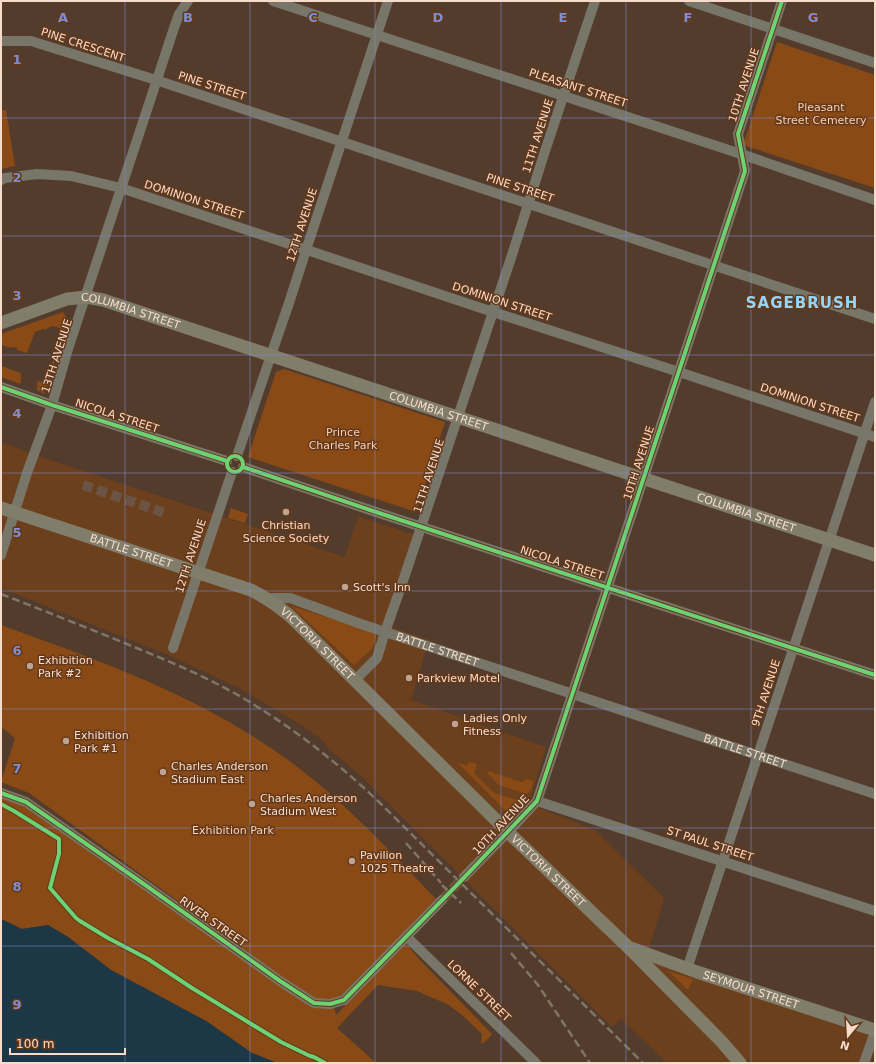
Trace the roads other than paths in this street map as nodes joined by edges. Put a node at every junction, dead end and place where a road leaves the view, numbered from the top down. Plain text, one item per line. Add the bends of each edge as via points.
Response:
1 (188, 1) edge
2 (273, 1) edge
3 (388, 1) edge
4 (595, 1) edge
5 (689, 1) edge
6 (782, 1) edge
7 (773, 28) junction
8 (377, 35) junction
9 (1, 41) edge
10 (875, 63) edge
11 (156, 80) junction
12 (564, 96) junction
13 (342, 142) junction
14 (741, 154) junction
15 (1, 180) edge
16 (121, 188) junction
17 (875, 200) edge
18 (528, 204) junction
19 (306, 249) junction
20 (714, 265) junction
21 (86, 296) junction
22 (493, 312) junction
23 (875, 319) edge
24 (1, 323) edge
25 (271, 355) junction
26 (679, 372) junction
27 (1, 387) edge
28 (875, 402) edge
29 (52, 405) junction
30 (458, 417) junction
31 (865, 434) junction
32 (875, 438) edge
33 (237, 456) junction
34 (227, 461) junction
35 (243, 467) junction
36 (232, 472) junction
37 (644, 478) junction
38 (1, 508) edge
39 (14, 512) junction
40 (422, 526) junction
41 (829, 540) junction
42 (1, 555) edge
43 (875, 555) edge
44 (198, 573) junction
45 (608, 588) junction
46 (268, 598) junction
47 (385, 632) junction
48 (173, 648) dead end
49 (794, 648) junction
50 (875, 675) edge
51 (355, 680) junction
52 (572, 694) junction
53 (758, 755) junction
54 (1, 793) edge
55 (875, 794) edge
56 (537, 801) junction
57 (508, 832) junction
58 (723, 861) junction
59 (464, 877) tunnel mouth
60 (442, 900) tunnel mouth
61 (875, 911) edge
62 (407, 936) junction
63 (628, 947) junction
64 (687, 968) junction
65 (875, 1031) edge
66 (536, 1063) edge
67 (740, 1063) edge
68 (864, 1063) edge

1 - 11 street, 13TH AVENUE via 176,21
2 - 8 street, PLEASANT STREET
3 - 8 street, 12TH AVENUE
4 - 12 street, 11TH AVENUE
5 - 7 street
6 - 7 street, 10TH AVENUE
7 - 10 street
7 - 14 street, 10TH AVENUE via 738,134
8 - 12 street, PLEASANT STREET
8 - 13 street, 12TH AVENUE
9 - 11 street, PINE CRESCENT via 31,41
11 - 13 street, PINE STREET
11 - 16 street, 13TH AVENUE
12 - 14 street, PLEASANT STREET
12 - 18 street, 11TH AVENUE
13 - 18 street, PINE STREET
13 - 19 street, 12TH AVENUE
14 - 17 street, PLEASANT STREET
14 - 20 street, 10TH AVENUE via 745,171
15 - 16 street, DOMINION STREET via 37,174 71,176
16 - 19 street, DOMINION STREET
16 - 21 street, 13TH AVENUE
18 - 20 street, PINE STREET
18 - 22 street, 11TH AVENUE
19 - 22 street, DOMINION STREET
19 - 25 street, 12TH AVENUE
20 - 23 street, PINE STREET
20 - 26 street, 10TH AVENUE
21 - 24 main road, COLUMBIA STREET via 67,299
21 - 25 main road, COLUMBIA STREET
21 - 29 street, 13TH AVENUE
22 - 26 street, DOMINION STREET
22 - 30 street, 11TH AVENUE
25 - 30 main road, COLUMBIA STREET
25 - 33 street, 12TH AVENUE
26 - 31 street, DOMINION STREET
26 - 37 street, 10TH AVENUE
27 - 29 street, NICOLA STREET
28 - 31 street, 9TH AVENUE
29 - 34 street, NICOLA STREET
29 - 39 street, 13TH AVENUE
30 - 37 main road, COLUMBIA STREET
30 - 40 street, 11TH AVENUE
31 - 32 street, DOMINION STREET
31 - 41 street, 9TH AVENUE
33 - 34 street via 230,457
33 - 35 street via 242,460
34 - 36 street via 228,469
35 - 36 street via 238,472
35 - 40 street, NICOLA STREET
36 - 44 street, 12TH AVENUE
37 - 41 main road, COLUMBIA STREET
37 - 45 street, 10TH AVENUE
38 - 39 main road, BATTLE STREET
39 - 42 street, 13TH AVENUE
39 - 44 main road, BATTLE STREET
40 - 45 street, NICOLA STREET
40 - 47 street, 11TH AVENUE
41 - 43 main road, COLUMBIA STREET
41 - 49 street, 9TH AVENUE
44 - 46 main road, BATTLE STREET
44 - 48 street, 12TH AVENUE
45 - 49 street, NICOLA STREET
45 - 52 street, 10TH AVENUE
46 - 47 street, BATTLE STREET via 290,598
46 - 51 main road, VICTORIA STREET
47 - 51 street, 11TH AVENUE via 377,658
47 - 52 street, BATTLE STREET
49 - 50 street, NICOLA STREET
49 - 53 street, 9TH AVENUE
51 - 57 main road, VICTORIA STREET
52 - 53 street, BATTLE STREET
52 - 56 street, 10TH AVENUE
53 - 55 street, BATTLE STREET
53 - 58 street, 9TH AVENUE
54 - 62 street, RIVER STREET via 26,802 314,1003 330,1004 344,1000
56 - 57 street, 10TH AVENUE
56 - 58 street, ST PAUL STREET
57 - 59 street, 10TH AVENUE
57 - 63 main road, VICTORIA STREET
58 - 61 street, ST PAUL STREET
58 - 64 street, 9TH AVENUE
60 - 62 street
62 - 66 street, LORNE STREET
63 - 64 main road, SEYMOUR STREET
63 - 67 main road, VICTORIA STREET
64 - 65 main road, SEYMOUR STREET
65 - 68 street

